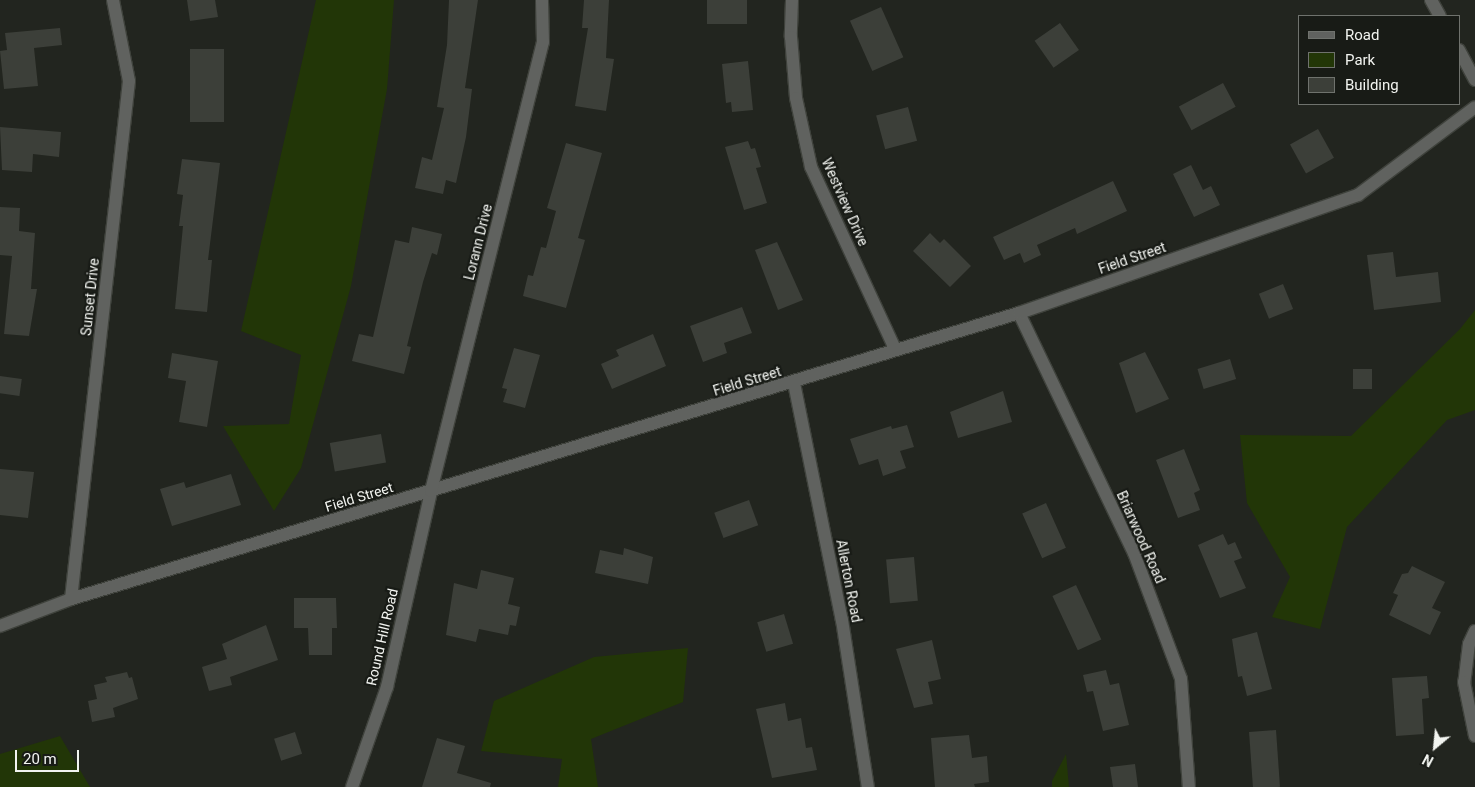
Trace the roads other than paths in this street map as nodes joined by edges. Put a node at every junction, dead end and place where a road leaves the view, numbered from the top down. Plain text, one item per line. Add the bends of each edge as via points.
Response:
1 (113, 0) edge
2 (542, 0) edge
3 (792, 0) edge
4 (1431, 0) edge
5 (1439, 15) edge
6 (1460, 52) edge
7 (1475, 80) edge
8 (1475, 107) edge
9 (1018, 313) junction
10 (895, 348) junction
11 (794, 383) junction
12 (432, 491) junction
13 (71, 599) junction
14 (0, 626) edge
15 (1475, 631) edge
16 (1475, 736) edge
17 (352, 787) edge
18 (868, 787) edge
19 (1189, 787) edge

1 - 13 street, Sunset Drive via 130,80
2 - 12 street, Lorann Drive via 543,42
3 - 10 street, Westview Drive via 791,37 796,98 810,167
4 - 5 street
6 - 7 street
8 - 9 street, Field Street via 1358,195
9 - 10 street, Field Street
9 - 19 street, Briarwood Road via 1134,553 1182,679
10 - 11 street, Field Street
11 - 12 street, Field Street
11 - 18 street, Allerton Road via 842,620
12 - 13 street, Field Street
12 - 17 street, Round Hill Road via 387,687
13 - 14 street, Field Street
15 - 16 street via 1469,644 1464,682

